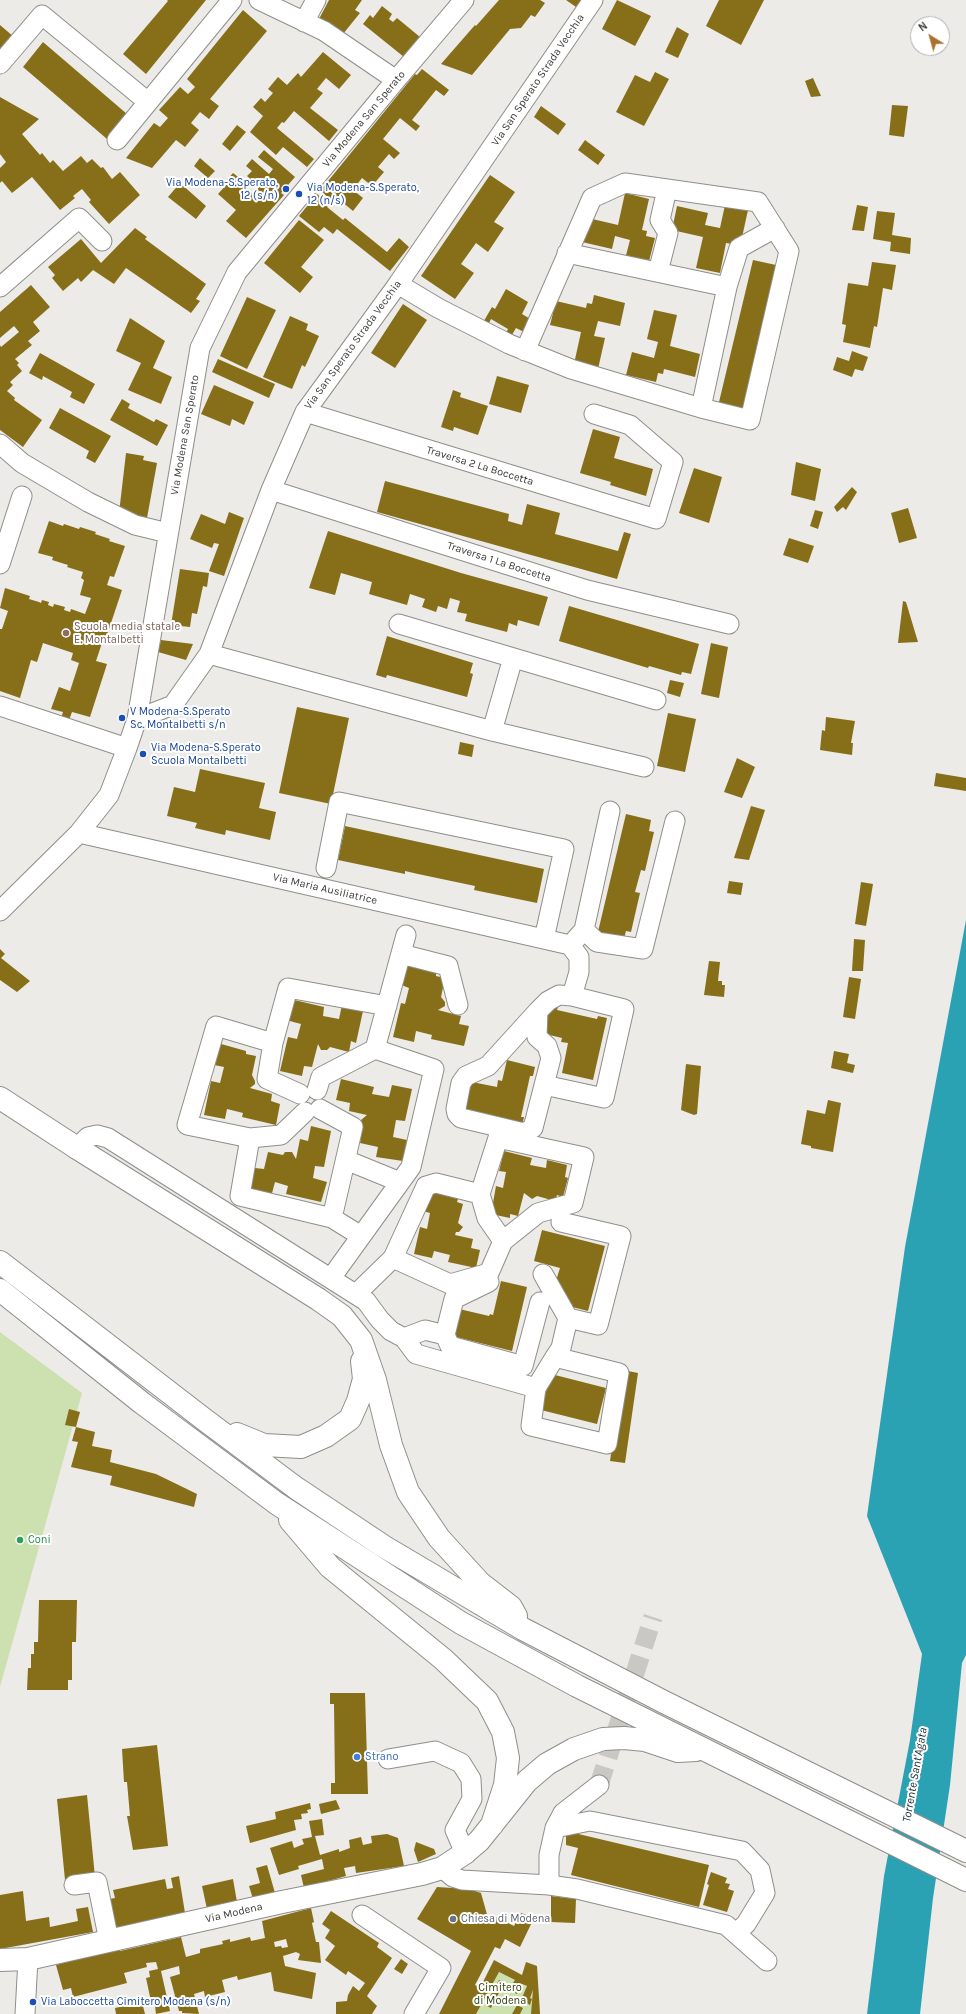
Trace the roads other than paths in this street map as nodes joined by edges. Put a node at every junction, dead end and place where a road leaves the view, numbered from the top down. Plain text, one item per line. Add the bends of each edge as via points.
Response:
1 (232, 0) edge
2 (259, 0) edge
3 (316, 0) edge
4 (464, 0) edge
5 (593, 0) edge
6 (304, 22) junction
7 (0, 64) edge
8 (396, 80) junction
9 (148, 102) junction
10 (117, 140) dead end
11 (667, 189) junction
12 (775, 228) junction
13 (102, 241) dead end
14 (568, 253) junction
15 (658, 272) junction
16 (398, 284) junction
17 (0, 286) edge
18 (727, 287) junction
19 (525, 351) junction
20 (701, 408) junction
21 (305, 412) junction
22 (594, 414) dead end
23 (0, 444) edge
24 (271, 490) junction
25 (22, 496) dead end
26 (168, 533) junction
27 (0, 564) edge
28 (399, 624) dead end
29 (729, 624) dead end
30 (209, 654) junction
31 (513, 658) junction
32 (656, 700) dead end
33 (0, 706) edge
34 (136, 719) junction
35 (492, 731) junction
36 (127, 748) junction
37 (644, 767) dead end
38 (610, 811) dead end
39 (675, 821) dead end
40 (79, 833) junction
41 (326, 868) dead end
42 (0, 911) edge
43 (584, 930) junction
44 (406, 935) dead end
45 (544, 939) junction
46 (570, 945) junction
47 (401, 954) junction
48 (572, 996) junction
49 (458, 1005) dead end
50 (387, 1006) junction
51 (538, 1011) junction
52 (273, 1043) junction
53 (375, 1049) junction
54 (544, 1085) junction
55 (0, 1098) edge
56 (310, 1101) junction
57 (250, 1138) junction
58 (77, 1148) junction
59 (346, 1160) junction
60 (400, 1182) junction
61 (480, 1194) junction
62 (332, 1218) junction
63 (561, 1222) dead end
64 (362, 1236) junction
65 (503, 1241) junction
66 (393, 1258) junction
67 (0, 1262) edge
68 (543, 1274) dead end
69 (499, 1277) dead end
70 (331, 1278) junction
71 (0, 1290) edge
72 (356, 1294) junction
73 (540, 1302) dead end
74 (568, 1318) junction
75 (444, 1334) junction
76 (404, 1338) junction
77 (361, 1340) junction
78 (555, 1357) junction
79 (536, 1388) junction
80 (205, 1420) junction
81 (276, 1503) junction
82 (523, 1629) junction
83 (706, 1749) junction
84 (388, 1759) dead end
85 (600, 1785) tunnel mouth
86 (492, 1825) junction
87 (555, 1828) junction
88 (966, 1851) edge
89 (465, 1853) junction
90 (442, 1868) junction
91 (966, 1880) edge
92 (74, 1884) dead end
93 (549, 1885) junction
94 (362, 1915) dead end
95 (736, 1933) junction
96 (109, 1941) junction
97 (0, 1960) edge
98 (28, 1960) junction
99 (767, 1961) dead end
100 (25, 2014) edge
101 (414, 2014) edge

1 - 9 street
2 - 6 street
3 - 6 street
4 - 8 street, Via Modena San Sperato
5 - 16 street, Via San Sperato Strada Vecchia
6 - 8 street via 324,31
7 - 9 street via 42,15
8 - 26 street, Via Modena San Sperato via 237,272 200,348
9 - 10 street
11 - 12 street via 758,202
11 - 14 street via 625,183 592,198
11 - 15 street via 660,220 668,233
12 - 18 street via 739,248
12 - 20 street via 789,251 750,420
13 - 17 street via 79,218
14 - 15 street
14 - 19 street
15 - 18 street
16 - 19 street via 438,308
16 - 21 street, Via San Sperato Strada Vecchia
18 - 20 street
19 - 20 street via 571,369
21 - 22 street, Traversa 2 La Boccetta via 656,519 673,462 630,425
21 - 24 street, Via San Sperato Strada Vecchia
23 - 26 street via 22,463 88,502 135,525
24 - 29 street, Traversa 1 La Boccetta via 587,590
24 - 30 street, Via San Sperato Strada Vecchia
25 - 27 street
26 - 34 street, Via Modena San Sperato
28 - 31 street
30 - 34 street, Via San Sperato Strada Vecchia via 173,705
30 - 35 street
31 - 32 street
31 - 35 street
33 - 36 street
34 - 36 street, Via Modena San Sperato
35 - 37 street
36 - 40 street, Via Modena San Sperato via 109,795
38 - 43 street
39 - 43 street via 643,949 597,942
40 - 42 street, Via Modena San Sperato
40 - 45 street, Via Maria Ausiliatrice
41 - 45 street via 339,802 564,849
43 - 46 street
44 - 47 street
45 - 46 street, Via Maria Ausiliatrice
46 - 48 street via 579,957 579,972
47 - 49 street via 448,966
47 - 50 street
48 - 51 street via 559,995
48 - 54 street via 624,1009 604,1098
50 - 52 street via 288,988
50 - 53 street
51 - 54 street via 537,1038 547,1046 551,1058
51 - 54 street via 488,1066 466,1076 461,1083 457,1114 460,1118 524,1132 533,1128
52 - 56 street via 267,1079
52 - 57 street via 216,1026 187,1125
53 - 56 street via 321,1077
53 - 60 street via 434,1069 411,1167
55 - 58 main road
56 - 57 street via 281,1135
56 - 59 street via 353,1127
57 - 62 street via 240,1196
58 - 70 street via 88,1137 97,1135 108,1138
58 - 77 main road via 318,1299 342,1316
59 - 60 street
59 - 62 street
60 - 64 street
61 - 65 street via 487,1218
61 - 65 street via 498,1138 584,1157 573,1203 538,1213
61 - 66 street via 436,1183 426,1186
62 - 64 street
63 - 74 street via 621,1236 598,1325
64 - 70 street
65 - 66 street via 489,1273 450,1284
66 - 72 street
67 - 80 main road
68 - 74 street
69 - 75 street via 454,1299
70 - 72 street
71 - 81 main road via 142,1403
72 - 76 street via 366,1301 386,1325
73 - 75 street via 523,1366 450,1346
74 - 78 street via 561,1348
75 - 76 street via 425,1330
76 - 79 street via 416,1354
77 - 80 main road via 364,1379 358,1402 350,1419 326,1436 301,1447 264,1445
77 - 82 main road via 391,1445 408,1492 439,1538 480,1583 511,1607
78 - 79 street
78 - 79 street via 619,1373 607,1444 531,1426
80 - 82 main road via 296,1488 383,1546
81 - 83 main road via 461,1623 577,1686
81 - 86 main road via 330,1567 443,1659 487,1701 503,1732 508,1758 505,1785
82 - 88 main road via 664,1702
83 - 86 main road, Via Modena via 678,1751 645,1740 624,1738 603,1739 574,1749 547,1764 527,1781
83 - 91 main road
84 - 89 street via 435,1751 461,1763 471,1780 472,1798 455,1830
85 - 87 street via 563,1813
86 - 89 main road, Via Modena
87 - 93 street via 549,1855
87 - 95 street via 590,1821 742,1852 760,1870 764,1893 746,1924
89 - 90 main road, Via Modena
90 - 93 street via 453,1877 462,1880
90 - 96 main road, Via Modena
92 - 96 street via 96,1882
93 - 95 street via 577,1889 726,1925
94 - 101 street via 441,1968
95 - 99 street
96 - 98 main road, Via Modena
97 - 98 main road, Via Modena
98 - 100 street

